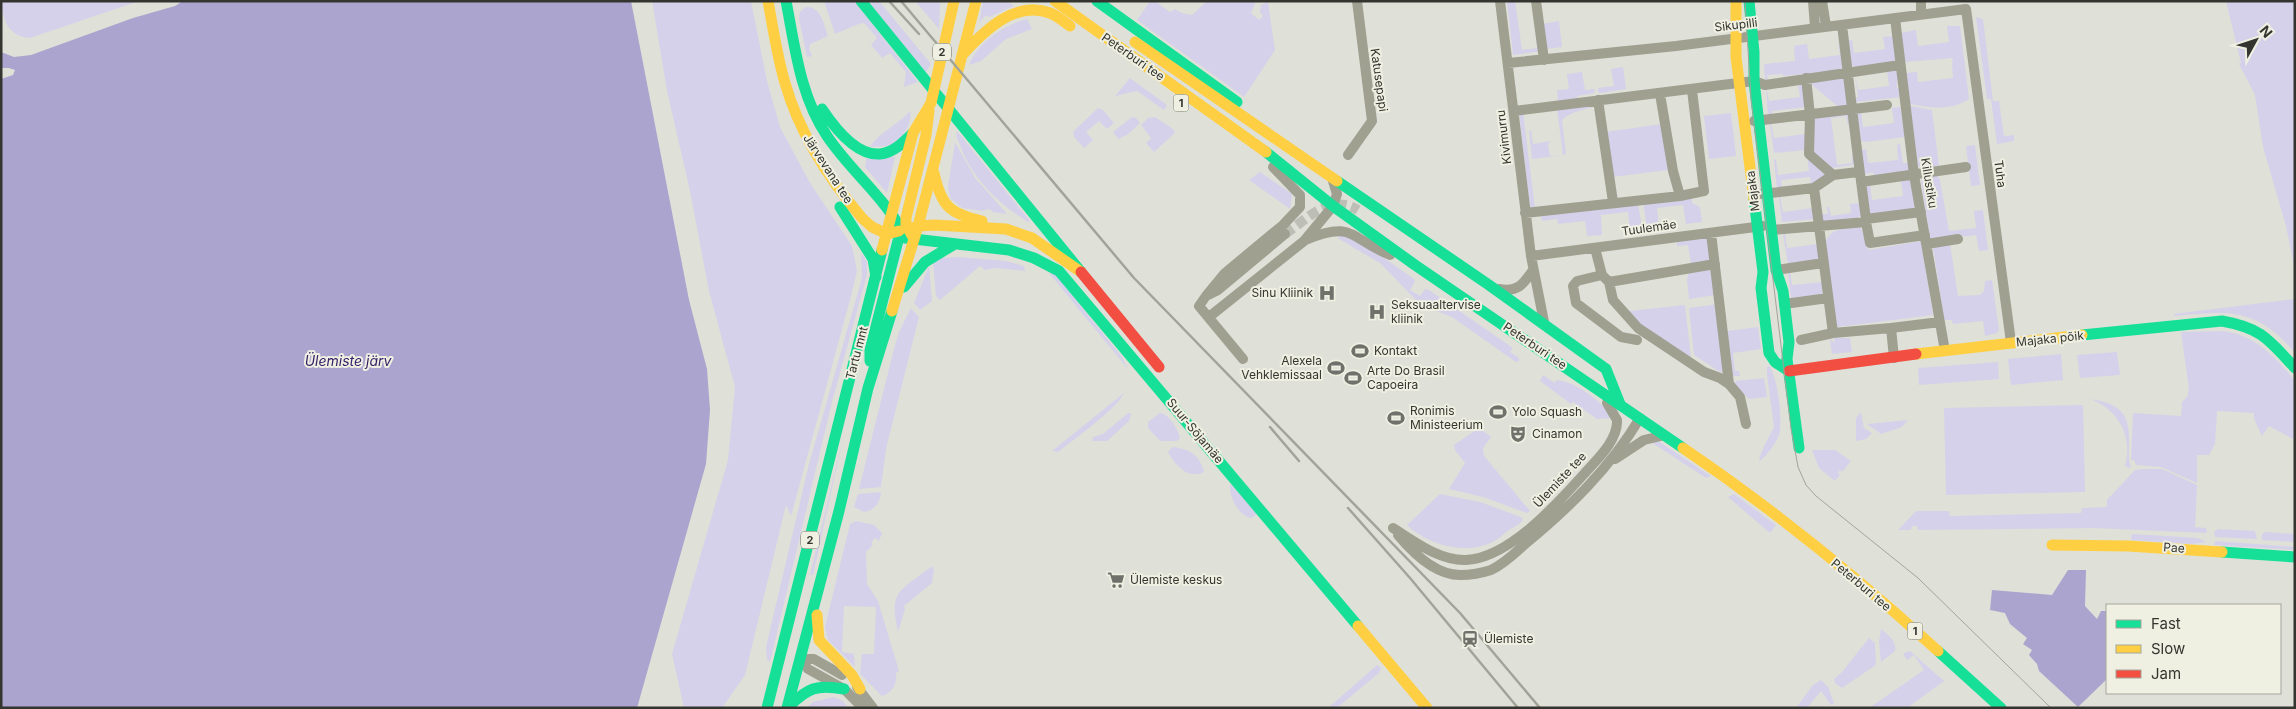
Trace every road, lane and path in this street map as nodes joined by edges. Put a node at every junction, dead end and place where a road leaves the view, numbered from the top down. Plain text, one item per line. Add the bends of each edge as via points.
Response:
1 (768, 1) edge
2 (786, 1) edge
3 (860, 1) edge
4 (954, 1) edge
5 (976, 1) edge
6 (1031, 1) edge
7 (1055, 1) edge
8 (1097, 1) edge
9 (1357, 1) edge
10 (1500, 1) edge
11 (1536, 1) edge
12 (1736, 1) edge
13 (1750, 1) edge
14 (1813, 1) edge
15 (1822, 1) edge
16 (1921, 1) edge
17 (1085, 7) dead end
18 (1966, 9) joint
19 (1051, 13) junction
20 (1921, 14) junction
21 (1895, 18) junction
22 (1842, 25) junction
23 (1826, 26) junction
24 (1815, 27) junction
25 (1752, 36) junction
26 (1737, 37) junction
27 (794, 38) junction
28 (961, 56) junction
29 (1544, 60) junction
30 (1508, 64) junction
31 (1900, 65) junction
32 (1848, 72) junction
33 (1806, 78) junction
34 (1754, 81) junction
35 (1740, 82) junction
36 (1692, 90) junction
37 (1660, 94) junction
38 (1598, 100) junction
39 (930, 103) junction
40 (1887, 105) dead end
41 (1853, 110) junction
42 (1514, 111) junction
43 (1810, 115) junction
44 (1758, 121) junction
45 (1745, 122) junction
46 (913, 133) junction
47 (1348, 154) dead end
48 (1273, 166) junction
49 (932, 167) junction
50 (1966, 167) dead end
51 (824, 168) junction
52 (1329, 175) junction
53 (1833, 175) junction
54 (1914, 175) junction
55 (1860, 177) junction
56 (1814, 188) junction
57 (1312, 190) junction
58 (1767, 194) junction
59 (1754, 195) junction
60 (1680, 196) junction
61 (1613, 202) junction
62 (1333, 206) junction
63 (1358, 210) tunnel mouth
64 (1921, 212) junction
65 (1526, 213) junction
66 (892, 214) junction
67 (1866, 220) junction
68 (1819, 226) junction
69 (1758, 227) junction
70 (1771, 227) junction
71 (1006, 229) junction
72 (1711, 233) junction
73 (902, 234) junction
74 (1285, 234) tunnel mouth
75 (1958, 239) dead end
76 (1926, 240) junction
77 (1304, 241) junction
78 (954, 245) junction
79 (1595, 248) junction
80 (1530, 256) junction
81 (1823, 263) junction
82 (1715, 264) junction
83 (1415, 265) junction
84 (1533, 270) junction
85 (1776, 270) junction
86 (1081, 272) junction
87 (876, 278) junction
88 (1605, 279) junction
89 (1490, 287) junction
90 (1470, 288) dead end
91 (1206, 296) junction
92 (898, 297) junction
93 (1828, 298) junction
94 (1494, 302) dead end
95 (1784, 304) junction
96 (1208, 317) junction
97 (1940, 322) junction
98 (1545, 325) junction
99 (1891, 328) junction
100 (1833, 334) junction
101 (1637, 340) dead end
102 (1800, 340) dead end
103 (2011, 342) junction
104 (1945, 352) junction
105 (1894, 358) junction
106 (1243, 359) dead end
107 (1594, 360) junction
108 (1159, 368) dead end
109 (2295, 368) edge
110 (1785, 369) junction
111 (1729, 384) junction
112 (868, 388) junction
113 (1596, 388) junction
114 (1620, 404) junction
115 (1640, 418) junction
116 (1746, 424) dead end
117 (1666, 436) junction
118 (1799, 448) dead end
119 (1608, 464) junction
120 (2052, 545) dead end
121 (2295, 556) edge
122 (816, 599) junction
123 (788, 630) junction
124 (800, 659) junction
125 (778, 668) junction
126 (844, 689) junction
127 (860, 689) junction
128 (787, 707) edge
129 (767, 708) edge
130 (863, 708) edge
131 (873, 708) edge
132 (1427, 708) edge
133 (2001, 708) edge

1 - 51 main road, Järvevana tee via 787,93
2 - 27 main road, Järvevana tee
3 - 86 main road
4 - 39 main road, Tartu mnt / 2
5 - 28 main road, Tartu mnt / 2
6 - 19 main road, 1
7 - 57 main road, Peterburi tee via 1240,132
8 - 52 main road via 1301,150
9 - 47 street, Katusepapi via 1372,121
10 - 30 street, Kivimurru
11 - 29 street
12 - 26 main road, Majaka
13 - 25 main road, Majaka
14 - 24 street
15 - 23 street
16 - 20 street
17 - 52 main road, Peterburi tee via 1259,130
18 - 20 street, Sikupilli
18 - 103 street, Tuha
19 - 28 main road, 1 via 1027,10 1014,14 986,30
19 - 48 main road, 1
20 - 21 street, Sikupilli
21 - 22 street, Sikupilli
21 - 31 street, Killustiku
22 - 23 street, Sikupilli
22 - 32 street
23 - 24 street, Sikupilli
24 - 25 street, Sikupilli
25 - 26 street, Sikupilli
25 - 34 main road, Majaka
26 - 29 street, Sikupilli
26 - 35 main road, Majaka
27 - 46 main road via 800,46 823,111 841,133 866,151 881,154 901,145
27 - 66 main road, Järvevana tee via 804,89 812,110 828,136
28 - 49 main road, Tartu mnt / 2
29 - 30 street, Sikupilli
30 - 42 street, Kivimurru
31 - 32 street
31 - 54 street, Killustiku
32 - 33 street
32 - 41 street
33 - 34 street via 1765,84
33 - 43 street
34 - 35 street
34 - 44 main road, Majaka
35 - 36 street
35 - 45 main road, Majaka
36 - 37 street
36 - 60 street via 1704,191
37 - 38 street
37 - 60 street
38 - 42 street
38 - 61 street
39 - 46 main road, Tartu mnt / 2
39 - 73 main road via 926,135
40 - 41 street
41 - 43 street
41 - 55 street
42 - 65 street, Kivimurru
43 - 44 street
43 - 53 street via 1809,154
44 - 45 street
44 - 58 main road, Majaka
45 - 59 main road, Majaka
46 - 66 main road, Tartu mnt / 2
48 - 57 main road, 1
48 - 91 street via 1300,195 1300,207 1225,273
49 - 71 main road via 944,206 960,216
49 - 73 main road, Tartu mnt / 2 via 921,212
50 - 54 street
51 - 73 main road, Järvevana tee via 866,224
51 - 87 main road via 839,206 873,259
52 - 62 street via 1337,194
52 - 89 main road, Peterburi tee
53 - 55 street
53 - 56 street
54 - 55 street
54 - 64 street, Killustiku
55 - 67 street
56 - 58 street
56 - 68 street
57 - 62 main road, Peterburi tee / 1
58 - 59 street
58 - 70 main road, Majaka
59 - 69 main road, Majaka
60 - 61 street
61 - 65 street
62 - 77 street
62 - 83 main road, Peterburi tee / 1
63 - 90 main road
64 - 67 street, Tuulemäe
64 - 76 street, Killustiku
65 - 80 street, Kivimurru
66 - 73 main road, Tartu mnt / 2
67 - 68 street, Tuulemäe
67 - 76 street via 1870,243
68 - 70 street, Tuulemäe
68 - 81 street
69 - 70 street, Tuulemäe
69 - 72 street, Tuulemäe
69 - 110 main road, Majaka via 1763,272 1760,288 1768,348 1772,359
70 - 85 main road, Majaka
71 - 73 main road via 934,225
71 - 86 main road via 1032,238
72 - 79 street, Tuulemäe
72 - 82 street
73 - 78 main road, Suur-Sõjamäe
73 - 87 main road, Tartu mnt / 2
73 - 92 main road, Tartu mnt / 2
73 - 112 main road via 870,350
74 - 91 street via 1218,290
75 - 76 street
76 - 97 street, Killustiku
77 - 83 street via 1336,230 1348,232 1378,250
77 - 96 street
78 - 92 main road via 928,257 915,270
78 - 132 main road, Suur-Sõjamäe via 1002,248 1035,257 1059,270
79 - 80 street, Tuulemäe
79 - 88 street
80 - 84 street, Kivimurru
81 - 85 street
81 - 93 street
82 - 88 street
82 - 111 street
83 - 113 main road, Peterburi tee / 1
84 - 89 street via 1522,287 1517,289
84 - 98 street, Kivimurru
85 - 95 main road, Majaka
86 - 108 main road
87 - 123 main road, Tartu mnt / 2
88 - 101 street via 1577,281 1573,286 1576,303 1621,337
88 - 111 street via 1613,300 1638,328 1704,372
89 - 98 main road, Peterburi tee
91 - 96 street via 1199,306
92 - 112 main road, Tartu mnt / 2
93 - 95 street
93 - 100 street
94 - 107 main road via 1556,345
95 - 110 main road, Majaka via 1789,342
96 - 106 street
97 - 99 street
97 - 104 street, Killustiku
98 - 107 main road, Peterburi tee
99 - 100 street
99 - 105 street
100 - 102 street
103 - 104 main road, Majaka põik
103 - 109 main road, Majaka põik via 2222,321 2246,325 2267,338
104 - 105 main road, Majaka põik
105 - 110 main road, Majaka põik
107 - 114 main road, Peterburi tee via 1606,369
110 - 118 main road, Majaka
111 - 116 street via 1740,397
112 - 122 main road, Tartu mnt / 2
113 - 114 main road, Peterburi tee / 1
113 - 119 street, Ülemiste tee via 1616,416 1613,439 1550,512 1494,553 1465,560 1440,554 1393,528 1425,562 1443,571 1459,575 1490,570 1548,526
114 - 115 main road, Peterburi tee / 1
115 - 117 main road, Peterburi tee / 1
115 - 119 street, Ülemiste tee
117 - 119 street, Ülemiste tee via 1650,437
117 - 133 main road, Peterburi tee / 1 via 1789,525 1918,633
120 - 121 main road, Pae
122 - 124 main road, Tartu mnt / 2
122 - 127 main road via 819,640
123 - 124 main road via 792,648
123 - 125 main road, Tartu mnt / 2
124 - 125 main road via 788,661
124 - 126 street via 808,669
124 - 127 street via 810,658 828,666
124 - 128 main road, Tartu mnt / 2
125 - 129 main road, Tartu mnt / 2
126 - 128 main road via 818,685 808,689
126 - 130 street
127 - 131 street

